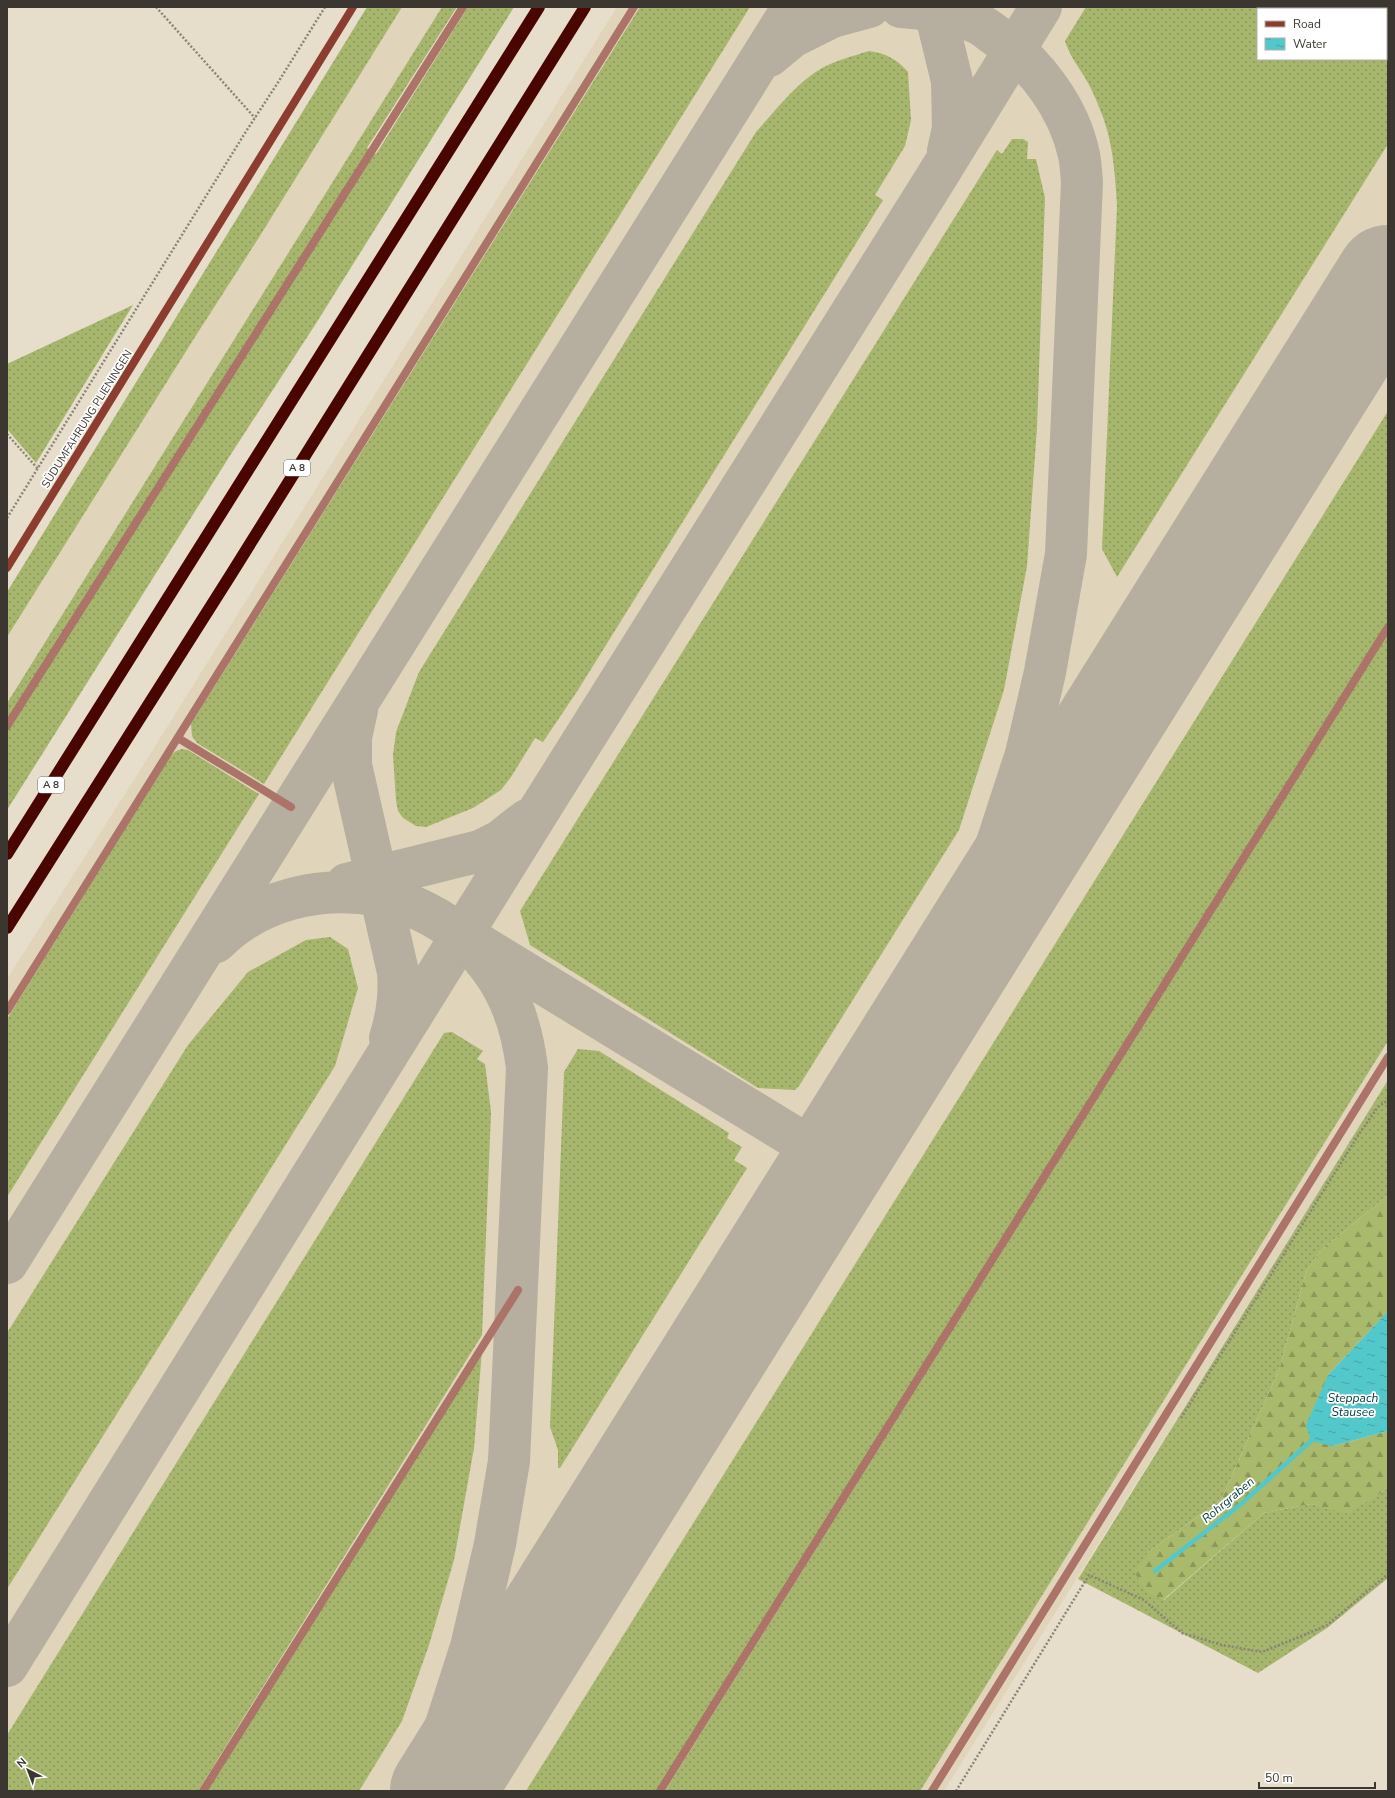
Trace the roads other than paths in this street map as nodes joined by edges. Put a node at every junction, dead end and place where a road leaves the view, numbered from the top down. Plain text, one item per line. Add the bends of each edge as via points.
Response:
1 (353, 7) edge
2 (462, 7) edge
3 (539, 7) edge
4 (585, 7) edge
5 (634, 7) edge
6 (7, 568) edge
7 (1388, 627) edge
8 (7, 726) edge
9 (178, 738) junction
10 (292, 807) dead end
11 (7, 854) edge
12 (7, 928) edge
13 (7, 1011) edge
14 (1388, 1057) edge
15 (518, 1290) dead end
16 (203, 1791) edge
17 (660, 1791) edge
18 (932, 1791) edge

1 - 6 main road, SÜDUMFAHRUNG PLIENINGEN
2 - 8 lane
3 - 11 highway, A 8
4 - 12 highway, A 8
5 - 9 lane
7 - 17 lane
9 - 10 lane
9 - 13 lane
14 - 18 lane
15 - 16 lane

